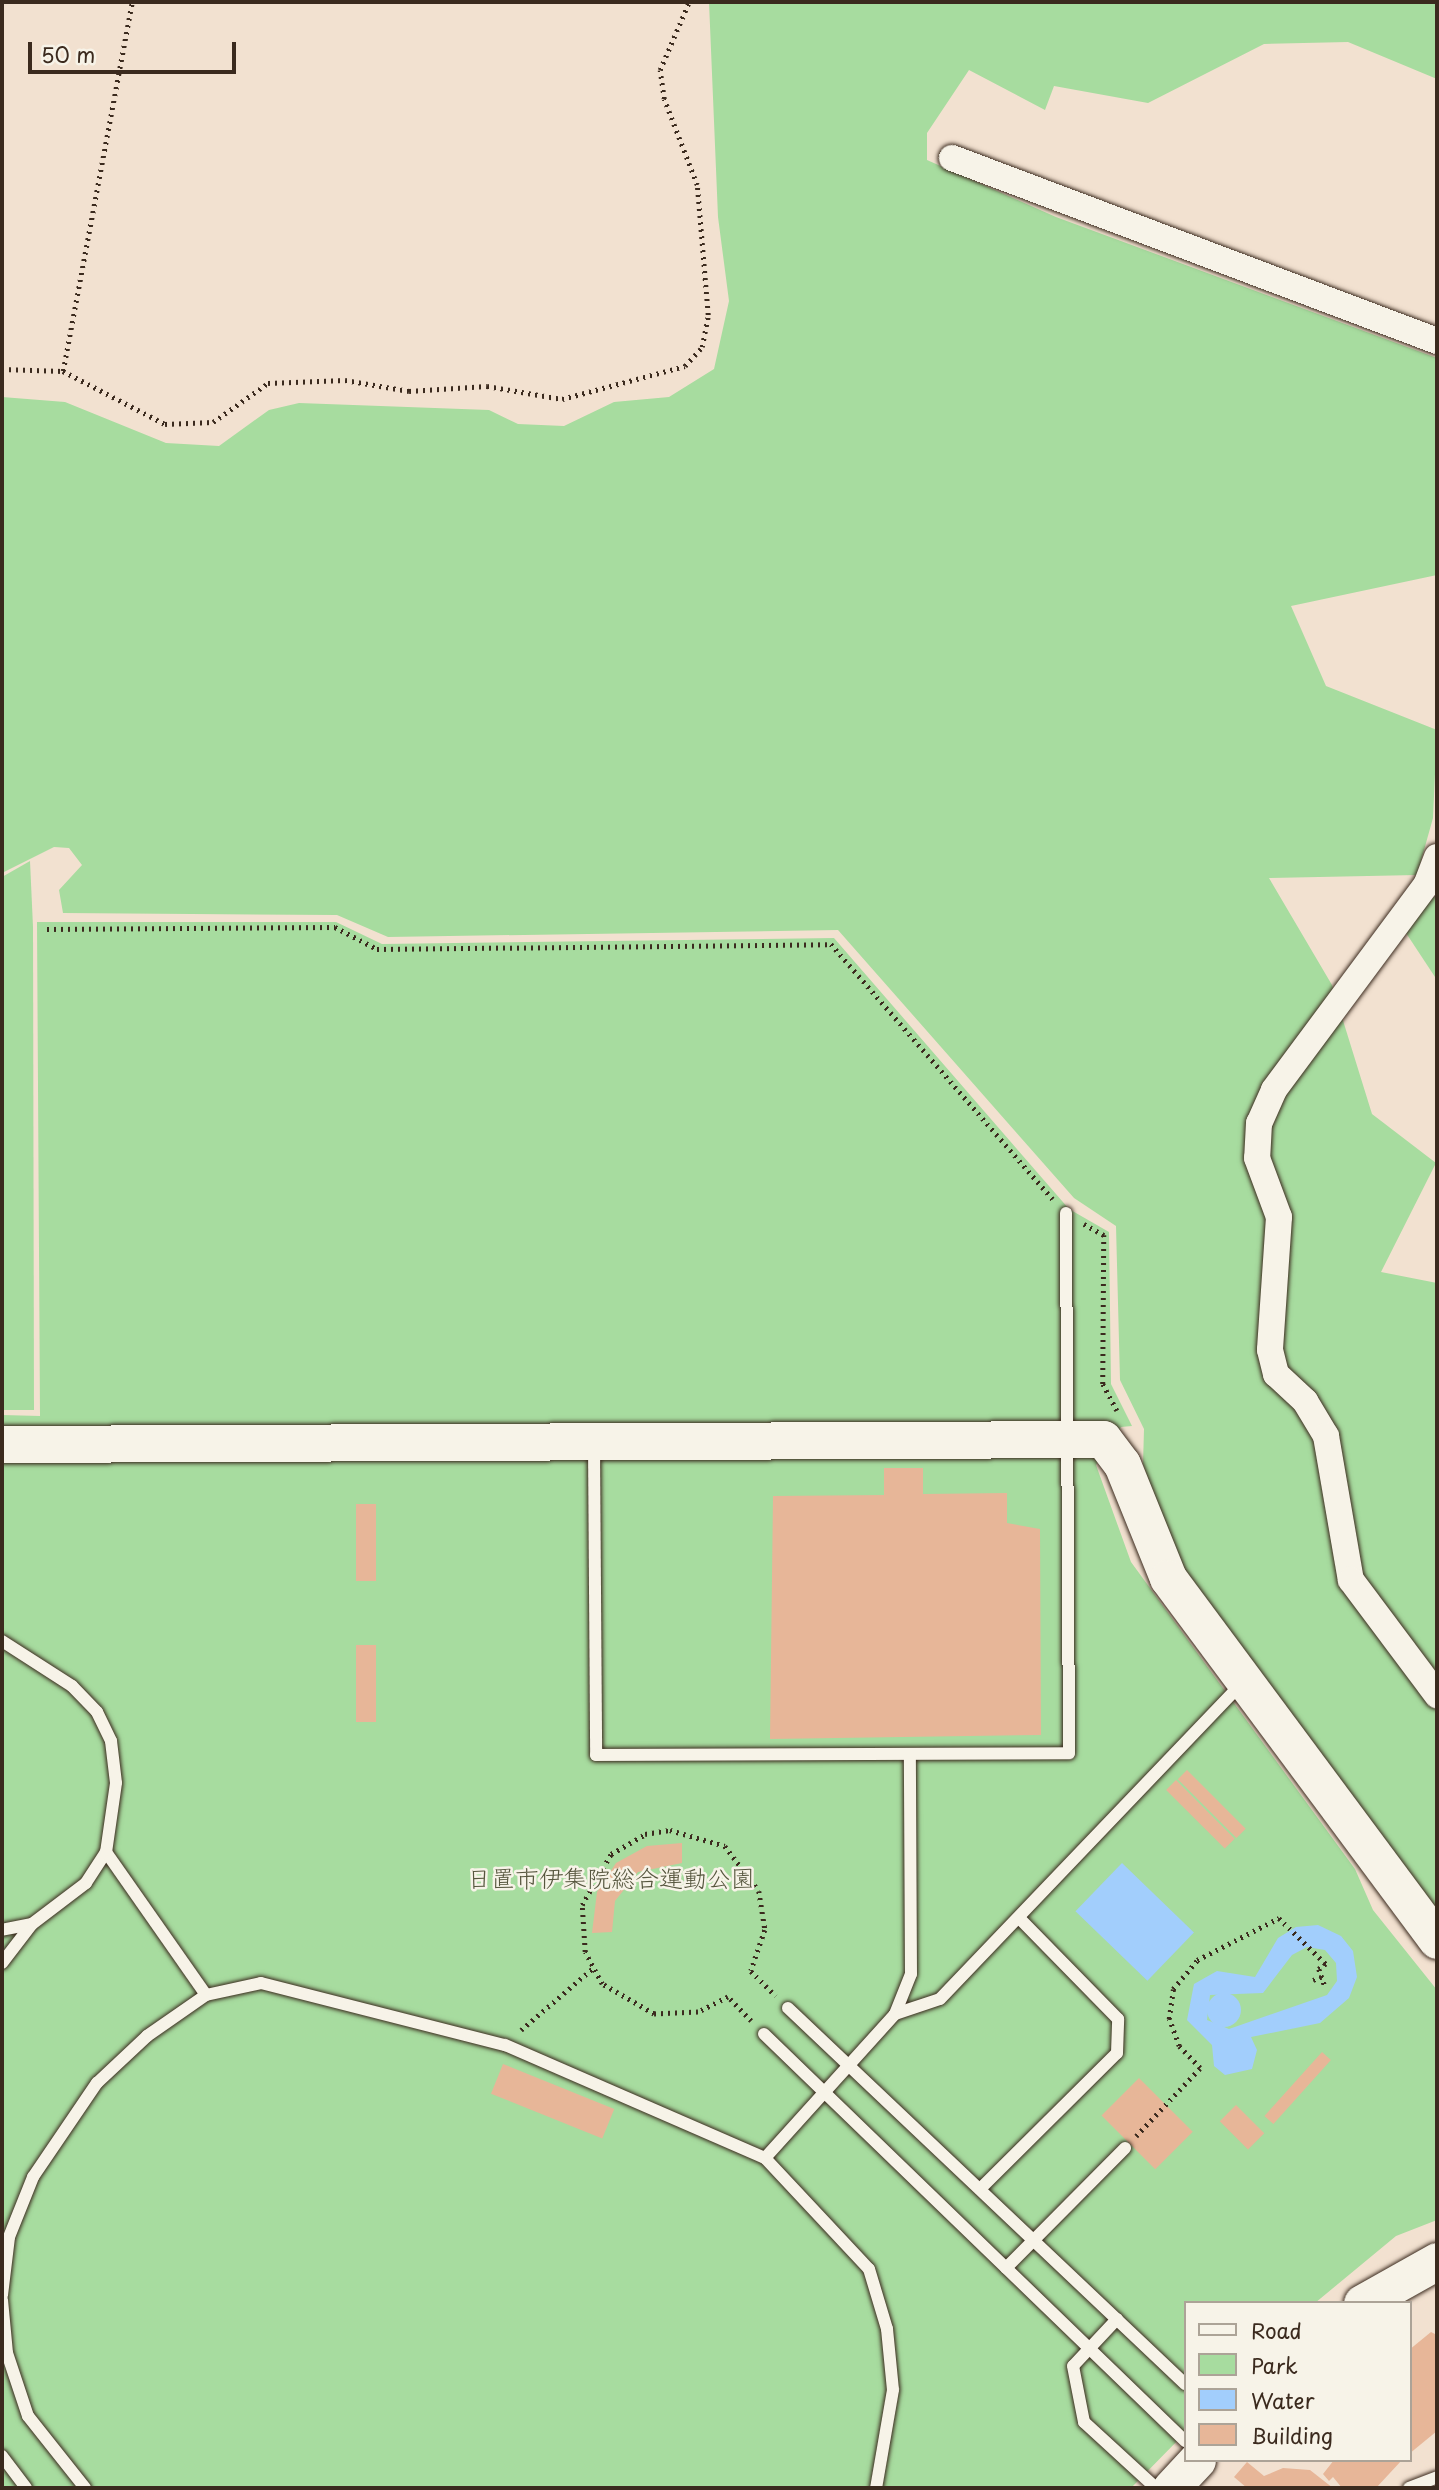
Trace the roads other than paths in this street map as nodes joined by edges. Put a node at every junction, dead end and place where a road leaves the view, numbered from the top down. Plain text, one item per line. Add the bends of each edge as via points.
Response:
1 (951, 158) dead end
2 (1437, 341) edge
3 (1437, 857) edge
4 (1066, 1213) road end
5 (1067, 1438) junction
6 (594, 1441) junction
7 (2, 1444) edge
8 (2, 1641) edge
9 (1244, 1681) junction
10 (1437, 1695) edge
11 (910, 1754) junction
12 (107, 1852) junction
13 (1019, 1918) junction
14 (32, 1924) junction
15 (2, 1930) edge
16 (1437, 1940) edge
17 (2, 1963) edge
18 (206, 1996) junction
19 (788, 2008) road end
20 (895, 2014) junction
21 (764, 2034) road end
22 (849, 2065) junction
23 (824, 2092) junction
24 (1125, 2148) road end
25 (765, 2158) junction
26 (980, 2189) junction
27 (1034, 2240) junction
28 (1437, 2261) edge
29 (1006, 2268) junction
30 (2, 2297) edge
31 (1366, 2301) edge
32 (1117, 2319) junction
33 (1090, 2349) junction
34 (1184, 2383) edge
35 (1184, 2440) edge
36 (2, 2456) edge
37 (1195, 2462) edge
38 (1437, 2477) edge
39 (26, 2488) edge
40 (85, 2488) edge
41 (876, 2488) edge
42 (1156, 2488) edge
43 (1171, 2488) edge
44 (1409, 2488) edge

1 - 2 street
3 - 10 street via 1426,885 1274,1090 1259,1123 1258,1158 1279,1217 1270,1350 1276,1374 1305,1401 1326,1436 1350,1580
4 - 5 lane
5 - 6 street
5 - 9 street via 1107,1442 1122,1464 1168,1578
5 - 11 lane via 1069,1754
6 - 7 street
6 - 11 lane via 596,1755
8 - 12 lane via 72,1686 97,1712 111,1741 116,1783
9 - 13 lane
9 - 16 street
11 - 20 lane via 911,1974
12 - 14 lane via 86,1883
12 - 18 lane
13 - 20 lane via 940,1999
13 - 26 lane via 1118,2019 1117,2053
14 - 15 lane
14 - 17 lane
18 - 25 lane via 261,1983 505,2045
18 - 30 lane via 147,2036 60,2129 9,2238
19 - 22 lane
20 - 22 lane
21 - 23 lane
22 - 23 lane
22 - 26 lane
23 - 25 lane
23 - 29 lane
24 - 27 lane
25 - 41 lane via 869,2269 887,2329 894,2390
26 - 27 lane
27 - 29 lane
27 - 32 lane
28 - 31 street
29 - 33 lane
30 - 40 lane via 7,2353 28,2416
32 - 33 lane
32 - 34 lane
33 - 35 lane
33 - 42 lane via 1073,2366 1084,2421
36 - 39 lane
37 - 43 street
38 - 44 lane

